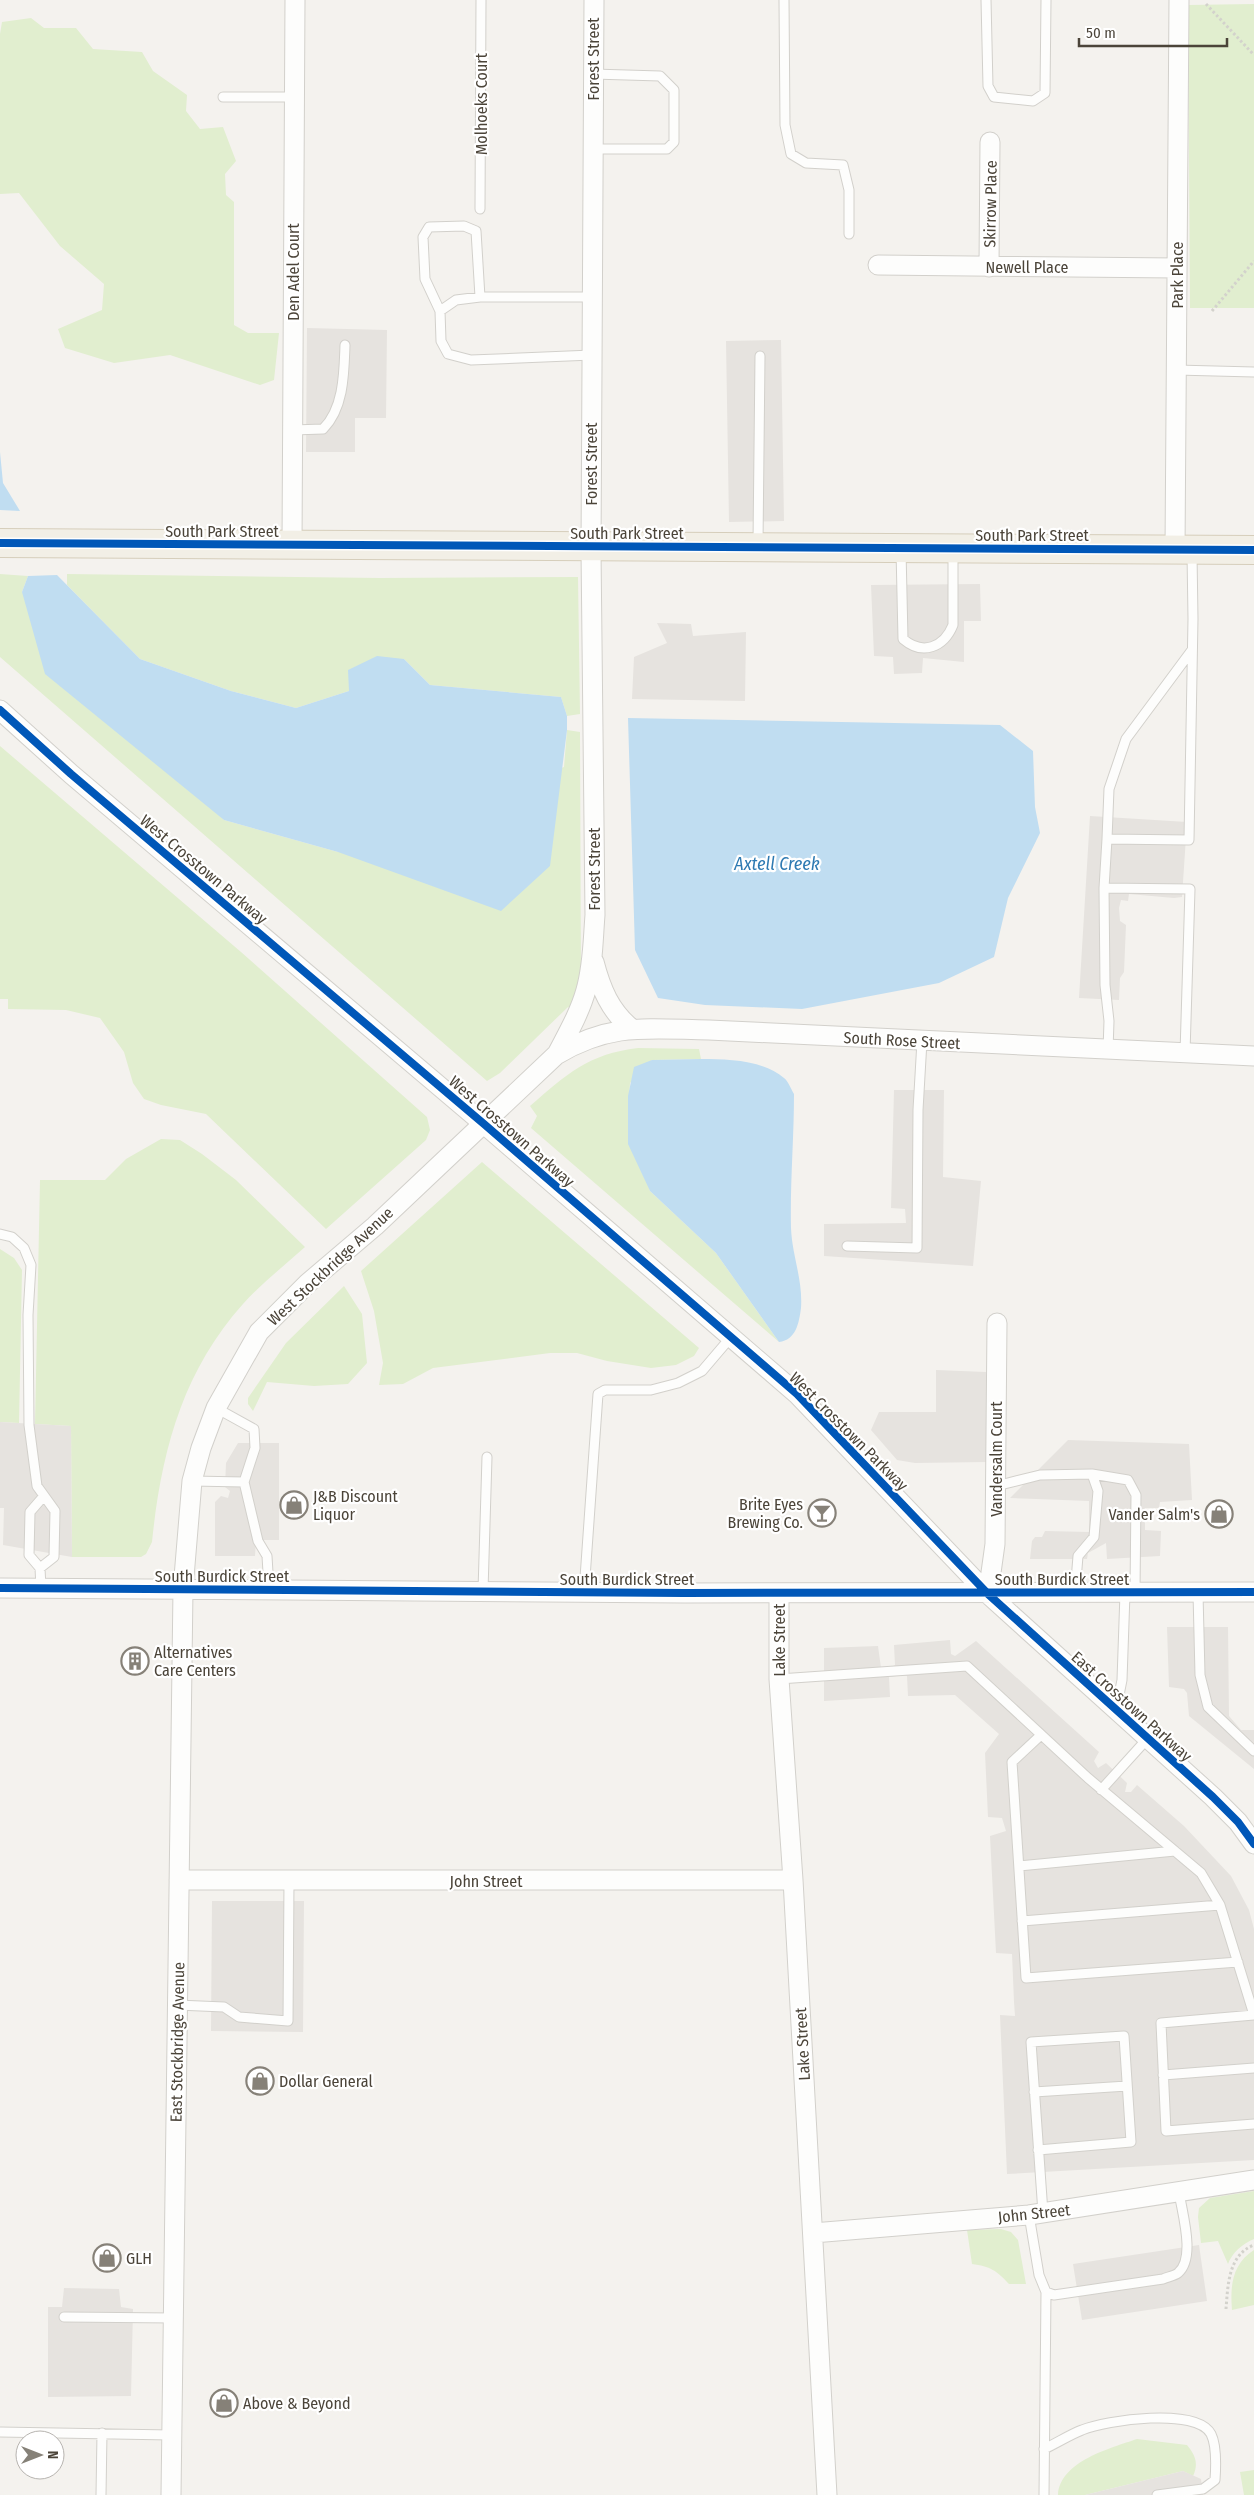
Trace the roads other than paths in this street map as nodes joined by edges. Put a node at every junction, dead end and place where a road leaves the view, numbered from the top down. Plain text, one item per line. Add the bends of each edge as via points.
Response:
1 (295, 0) edge
2 (482, 0) edge
3 (594, 0) edge
4 (784, 0) edge
5 (986, 0) edge
6 (1046, 0) edge
7 (1179, 0) edge
8 (593, 74) junction
9 (223, 97) dead end
10 (294, 97) junction
11 (990, 142) dead end
12 (593, 149) junction
13 (480, 209) dead end
14 (849, 234) dead end
15 (878, 265) dead end
16 (989, 267) junction
17 (1177, 268) junction
18 (480, 297) junction
19 (592, 297) junction
20 (440, 311) junction
21 (346, 345) dead end
22 (592, 355) junction
23 (760, 356) dead end
24 (1176, 370) junction
25 (1254, 372) edge
26 (293, 430) junction
27 (0, 543) edge
28 (292, 545) junction
29 (591, 547) junction
30 (758, 547) junction
31 (901, 548) junction
32 (953, 548) junction
33 (1184, 550) junction
34 (1254, 550) edge
35 (1192, 650) junction
36 (0, 710) edge
37 (1107, 838) junction
38 (1104, 888) junction
39 (592, 957) junction
40 (632, 1029) junction
41 (922, 1041) junction
42 (1108, 1050) junction
43 (1185, 1053) junction
44 (556, 1055) junction
45 (1254, 1056) edge
46 (484, 1124) junction
47 (0, 1234) edge
48 (847, 1246) dead end
49 (997, 1323) dead end
50 (731, 1337) junction
51 (216, 1408) junction
52 (487, 1456) dead end
53 (1092, 1474) junction
54 (192, 1481) junction
55 (244, 1482) junction
56 (996, 1486) junction
57 (43, 1497) junction
58 (40, 1568) junction
59 (0, 1588) edge
60 (41, 1588) junction
61 (183, 1589) junction
62 (269, 1589) junction
63 (483, 1591) junction
64 (584, 1592) junction
65 (1254, 1592) edge
66 (779, 1593) junction
67 (1075, 1593) junction
68 (1130, 1593) junction
69 (1198, 1593) junction
70 (988, 1594) junction
71 (779, 1679) junction
72 (1116, 1710) junction
73 (1041, 1735) junction
74 (1148, 1738) junction
75 (1254, 1751) edge
76 (1102, 1790) junction
77 (1254, 1844) edge
78 (1175, 1851) junction
79 (1019, 1866) junction
80 (179, 1880) junction
81 (793, 1880) junction
82 (289, 1881) junction
83 (1220, 1905) junction
84 (1022, 1921) junction
85 (1238, 1962) junction
86 (177, 2005) junction
87 (1254, 2015) edge
88 (1254, 2068) edge
89 (1163, 2074) junction
90 (1127, 2086) junction
91 (1034, 2092) junction
92 (1254, 2124) edge
93 (1038, 2150) junction
94 (1254, 2180) edge
95 (1179, 2192) junction
96 (1036, 2214) junction
97 (813, 2233) junction
98 (1046, 2292) junction
99 (64, 2317) dead end
100 (173, 2318) junction
101 (0, 2432) edge
102 (102, 2434) junction
103 (171, 2435) junction
104 (1044, 2449) junction
105 (101, 2495) edge
106 (170, 2495) edge
107 (827, 2495) edge
108 (1044, 2495) edge
109 (1157, 2495) edge

1 - 10 street, Den Adel Court
2 - 13 lane, Molhoeks Court
3 - 8 street, Forest Street
4 - 14 lane via 785,125 792,154 806,163 843,165 849,190
5 - 6 lane via 988,86 994,97 1033,101 1045,92
7 - 17 street, Park Place
8 - 12 street, Forest Street
8 - 12 lane via 660,76 674,90 674,142 667,149
9 - 10 lane
10 - 26 street, Den Adel Court
11 - 16 street, Skirrow Place
12 - 19 street, Forest Street
15 - 16 street, Newell Place
16 - 17 street, Newell Place
17 - 24 street, Park Place
18 - 19 lane
18 - 20 lane via 456,300
18 - 20 lane via 476,231 464,226 429,227 423,237 425,279
19 - 22 street, Forest Street
20 - 22 lane via 441,340 448,354 471,360
21 - 26 lane via 344,382 332,420 323,429
22 - 29 street, Forest Street
23 - 30 lane
24 - 25 lane
24 - 33 street, Park Place
26 - 28 street, Den Adel Court
27 - 28 main road, South Park Street
28 - 29 main road, South Park Street
29 - 30 main road, South Park Street
29 - 39 street, Forest Street via 595,915
30 - 31 main road, South Park Street
31 - 32 main road, South Park Street
31 - 32 lane via 903,639 922,649 942,643 953,625
32 - 33 main road, South Park Street
33 - 34 main road, South Park Street
33 - 35 lane
35 - 37 lane via 1126,739 1109,789
35 - 37 lane via 1190,840
36 - 46 street, West Crosstown Parkway
37 - 38 lane
38 - 42 lane
38 - 43 lane via 1190,888
39 - 40 street, Forest Street via 606,998 622,1021
39 - 44 street, Forest Street via 582,1002
40 - 41 street, South Rose Street
40 - 44 street, South Rose Street via 588,1037
41 - 42 street, South Rose Street
41 - 48 lane via 917,1248
42 - 43 street, South Rose Street
43 - 45 street, South Rose Street
44 - 46 street, West Stockbridge Avenue
46 - 50 street, West Crosstown Parkway
46 - 51 street, West Stockbridge Avenue via 375,1226 308,1283 259,1332
47 - 57 lane via 12,1237 24,1248 30,1265 29,1425 37,1486
49 - 56 street, Vandersalm Court
50 - 64 lane via 702,1371 678,1383 651,1390 605,1390 598,1394
50 - 70 street, West Crosstown Parkway via 797,1394
51 - 54 street, West Stockbridge Avenue
51 - 55 lane via 254,1430 256,1448
52 - 63 lane
53 - 56 lane via 1040,1475
53 - 67 lane via 1098,1491 1094,1536 1078,1556
53 - 68 lane via 1128,1480 1136,1495
54 - 55 lane
54 - 61 street, West Stockbridge Avenue
55 - 62 lane via 258,1541 267,1556
56 - 70 street, Vandersalm Court via 995,1544
57 - 58 lane via 30,1512 29,1555
57 - 58 lane via 54,1511 54,1557
58 - 60 lane
59 - 60 street, South Burdick Street
60 - 61 street, South Burdick Street
61 - 62 street, South Burdick Street
61 - 80 street, East Stockbridge Avenue
62 - 63 street, South Burdick Street
63 - 64 street, South Burdick Street
64 - 66 street, South Burdick Street
65 - 69 street, South Burdick Street
66 - 70 street, South Burdick Street
66 - 71 street, Lake Street
67 - 68 street, South Burdick Street
67 - 70 street, South Burdick Street
68 - 69 street, South Burdick Street
68 - 72 lane
69 - 75 lane via 1200,1674 1208,1707
70 - 72 street, East Crosstown Parkway
71 - 73 lane via 967,1666
71 - 81 street, Lake Street
72 - 74 street, East Crosstown Parkway
73 - 76 lane
73 - 79 lane via 1012,1762
74 - 76 lane
74 - 77 street, East Crosstown Parkway via 1213,1797
76 - 78 lane
78 - 79 lane
78 - 83 lane via 1201,1873
79 - 84 lane
80 - 82 street, John Street
80 - 86 street, East Stockbridge Avenue
81 - 82 street, John Street
81 - 97 street, Lake Street
82 - 86 lane via 288,2021 239,2017 224,2007
83 - 84 lane
83 - 85 lane
84 - 85 lane via 1026,1978
85 - 87 lane
86 - 100 street, East Stockbridge Avenue
87 - 89 lane via 1161,2023
88 - 89 lane
89 - 92 lane via 1166,2131
90 - 91 lane
90 - 91 lane via 1124,2036 1040,2041 1030,2042
90 - 93 lane via 1131,2142
91 - 93 lane
93 - 96 lane
94 - 95 street, John Street
95 - 96 street, John Street
95 - 98 lane via 1188,2249 1178,2273 1163,2279 1054,2295
96 - 97 street, John Street
96 - 98 lane via 1039,2275
97 - 107 street, Lake Street
98 - 104 lane
99 - 100 lane
100 - 103 street, East Stockbridge Avenue
101 - 102 lane
102 - 103 lane
102 - 105 lane
103 - 106 street, East Stockbridge Avenue
104 - 108 lane
104 - 109 lane via 1083,2429 1134,2419 1182,2418 1199,2422 1211,2434 1215,2480 1203,2489

